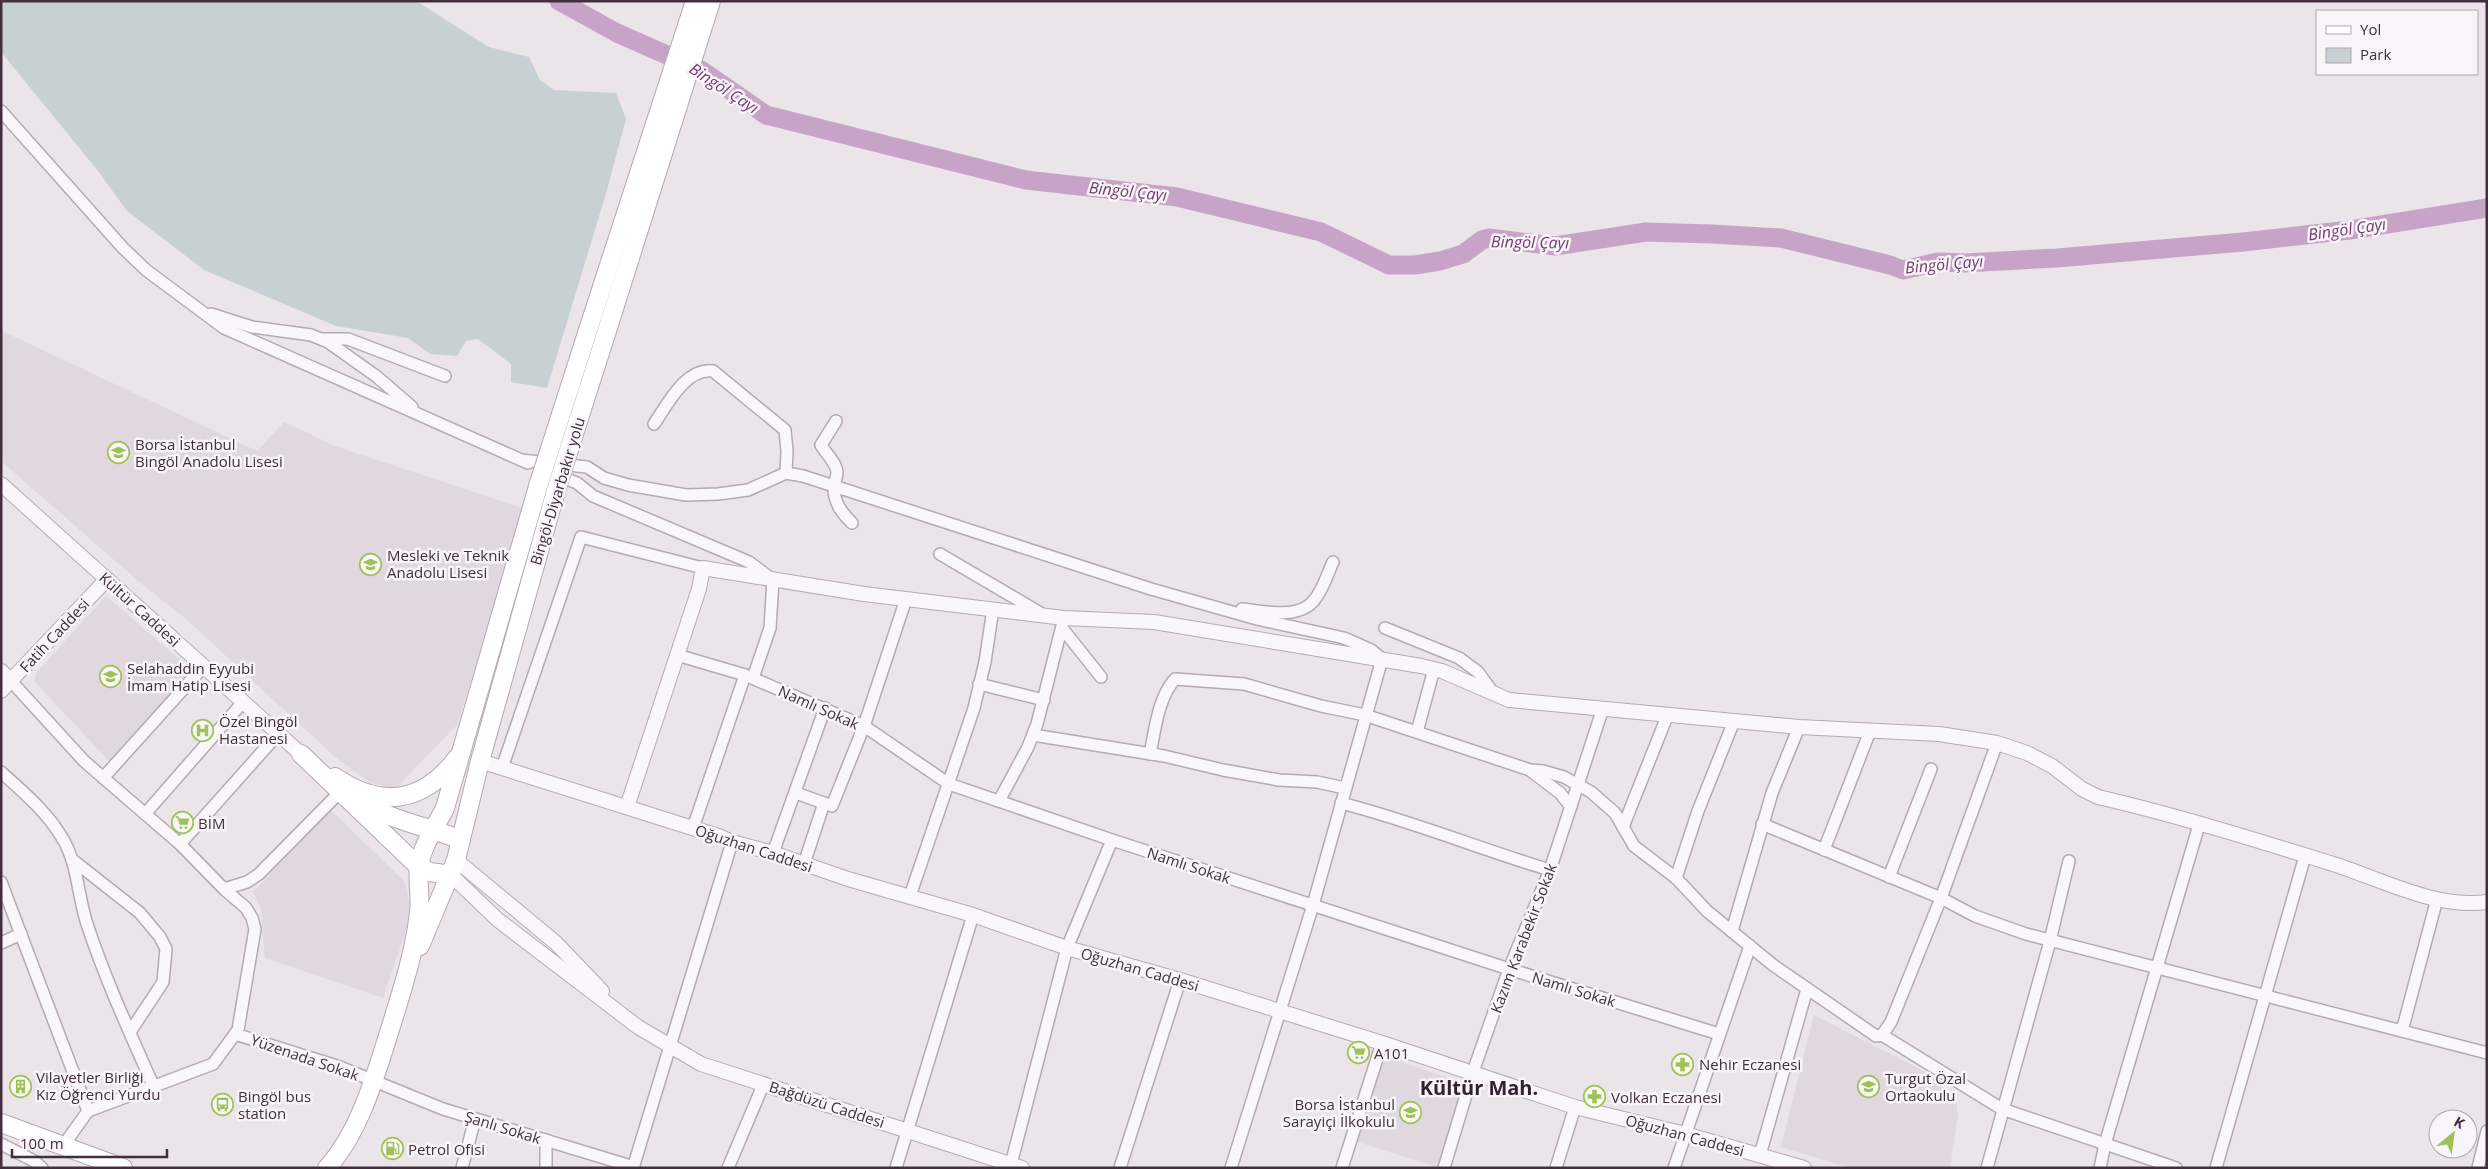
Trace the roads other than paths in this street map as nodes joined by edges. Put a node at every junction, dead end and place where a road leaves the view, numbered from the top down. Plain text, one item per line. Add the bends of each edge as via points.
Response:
1 (694, 1) edge
2 (710, 1) edge
3 (694, 28) junction
4 (670, 109) junction
5 (1, 111) edge
6 (200, 310) junction
7 (320, 339) junction
8 (445, 376) dead end
9 (423, 416) junction
10 (836, 421) dead end
11 (654, 424) dead end
12 (521, 460) junction
13 (786, 473) junction
14 (1, 484) edge
15 (834, 488) junction
16 (852, 523) dead end
17 (940, 554) dead end
18 (1333, 562) dead end
19 (703, 568) junction
20 (107, 579) junction
21 (773, 580) junction
22 (906, 599) junction
23 (1216, 606) junction
24 (993, 609) junction
25 (1044, 616) junction
26 (1063, 623) junction
27 (1385, 628) dead end
28 (677, 655) junction
29 (1382, 659) junction
30 (204, 666) junction
31 (1434, 669) junction
32 (749, 676) junction
33 (1101, 677) dead end
34 (4, 681) edge
35 (979, 684) junction
36 (1495, 695) junction
37 (1044, 700) junction
38 (243, 702) junction
39 (825, 708) junction
40 (1603, 708) junction
41 (1668, 714) junction
42 (1365, 715) junction
43 (1734, 721) junction
44 (864, 726) junction
45 (1799, 727) junction
46 (1870, 731) junction
47 (1417, 732) junction
48 (278, 734) junction
49 (1033, 735) junction
50 (1997, 743) junction
51 (461, 753) junction
52 (301, 754) junction
53 (1150, 754) junction
54 (480, 761) junction
55 (502, 768) junction
56 (1931, 769) dead end
57 (1530, 770) junction
58 (1, 772) edge
59 (103, 778) junction
60 (949, 784) junction
61 (1578, 784) junction
62 (1345, 788) junction
63 (340, 792) junction
64 (796, 793) junction
65 (999, 801) junction
66 (824, 803) junction
67 (1341, 803) junction
68 (1571, 807) junction
69 (627, 808) junction
70 (145, 814) junction
71 (1762, 824) junction
72 (2199, 825) junction
73 (693, 828) junction
74 (1623, 828) junction
75 (434, 829) junction
76 (461, 840) junction
77 (1112, 840) junction
78 (732, 842) junction
79 (180, 844) junction
80 (1824, 850) junction
81 (773, 853) junction
82 (2305, 856) junction
83 (74, 861) junction
84 (2069, 862) dead end
85 (804, 864) junction
86 (418, 867) junction
87 (453, 868) junction
88 (1550, 870) junction
89 (1889, 877) junction
90 (1676, 878) junction
91 (1, 882) edge
92 (224, 889) junction
93 (910, 896) junction
94 (1941, 898) junction
95 (2437, 899) junction
96 (2487, 902) edge
97 (1313, 905) junction
98 (974, 915) junction
99 (1732, 931) junction
100 (21, 934) junction
101 (2050, 941) junction
102 (1, 944) edge
103 (1750, 946) junction
104 (1067, 948) junction
105 (2158, 968) junction
106 (1509, 969) junction
107 (1180, 980) junction
108 (405, 981) junction
109 (1807, 989) junction
110 (2265, 996) junction
111 (1281, 1012) junction
112 (638, 1027) junction
113 (2402, 1031) junction
114 (130, 1032) junction
115 (235, 1034) junction
116 (1719, 1034) junction
117 (1882, 1035) junction
118 (1382, 1043) junction
119 (671, 1046) junction
120 (2487, 1054) edge
121 (1473, 1072) junction
122 (374, 1081) junction
123 (764, 1084) junction
124 (153, 1085) junction
125 (1575, 1107) junction
126 (2002, 1109) junction
127 (88, 1110) junction
128 (475, 1119) junction
129 (1, 1123) edge
130 (908, 1130) junction
131 (2487, 1131) edge
132 (1685, 1134) junction
133 (546, 1140) junction
134 (1, 1144) edge
135 (2105, 1144) junction
136 (63, 1146) junction
137 (1760, 1156) junction
138 (633, 1167) edge
139 (1014, 1167) edge
140 (1798, 1167) edge
141 (42, 1168) edge
142 (124, 1168) edge
143 (327, 1168) edge
144 (462, 1168) edge
145 (546, 1168) edge
146 (728, 1168) edge
147 (896, 1168) edge
148 (1120, 1168) edge
149 (1231, 1168) edge
150 (1342, 1168) edge
151 (1444, 1168) edge
152 (1556, 1168) edge
153 (1674, 1168) edge
154 (1987, 1168) edge
155 (2100, 1168) edge
156 (2176, 1168) edge
157 (2216, 1168) edge
158 (2478, 1168) edge

1 - 3 main road, Bingöl-Diyarbakır yolu
2 - 3 main road, Bingöl-Diyarbakır yolu
3 - 4 main road, Bingöl-Diyarbakır yolu
4 - 51 main road, Bingöl-Diyarbakır yolu, bridge via 588,330 539,483
4 - 54 main road, Bingöl-Diyarbakır yolu, bridge
5 - 6 street via 123,248 146,270
6 - 7 street via 252,327
6 - 9 street via 224,328
7 - 8 street via 348,339
7 - 9 street via 345,353
9 - 12 street
10 - 15 street via 821,445 837,472
11 - 13 street via 681,386 697,373 713,371 786,430
12 - 13 street via 587,467 604,478 628,485 686,495 748,490
12 - 21 street via 578,483 593,496 749,562
13 - 15 street
14 - 20 street, Kültür Caddesi
15 - 16 street via 842,513
15 - 23 street via 1151,589
17 - 25 street
18 - 23 street via 1309,606 1294,612
19 - 21 street
19 - 28 street
19 - 55 street via 581,537
20 - 30 street, Kültür Caddesi
20 - 34 street, Fatih Caddesi
21 - 22 street
21 - 32 street via 770,628
22 - 24 street
22 - 44 street
23 - 29 street via 1257,619 1344,638 1371,650
24 - 25 street
24 - 35 street
25 - 26 street
26 - 29 street via 1154,622
26 - 33 street
26 - 37 street
27 - 36 street via 1459,658 1478,672
28 - 32 street, Namlı Sokak
28 - 69 street
29 - 31 street
29 - 42 street
30 - 38 street, Kültür Caddesi
30 - 59 street
31 - 36 street
31 - 47 street
32 - 39 street, Namlı Sokak
32 - 73 street
34 - 59 street
35 - 37 street
35 - 60 street
36 - 40 street via 1509,700
37 - 49 street
38 - 48 street, Kültür Caddesi
38 - 70 street
39 - 44 street, Namlı Sokak
39 - 64 street
40 - 41 street
40 - 61 street, Kazım Karabekir Sokak
41 - 43 street
41 - 74 street
42 - 47 street
42 - 53 street via 1244,684 1175,679 1160,707
42 - 62 street
43 - 45 street
43 - 90 street via 1698,811
44 - 60 street, Namlı Sokak
44 - 66 street via 832,806
45 - 46 street
45 - 71 street
46 - 50 street via 1939,734
46 - 80 street
47 - 57 street
48 - 52 street, Kültür Caddesi
48 - 79 street
49 - 53 street
49 - 65 street
50 - 72 street via 2052,766 2098,797
50 - 94 street
51 - 52 main road via 445,774 416,792 396,798 383,798 348,786
51 - 75 main road, Bingöl-Diyarbakır yolu via 445,808
52 - 63 main road
52 - 75 main road via 375,810
53 - 62 street via 1270,779 1317,782
54 - 55 street, Oğuzhan Caddesi
54 - 76 main road, Bingöl-Diyarbakır yolu
55 - 69 street, Oğuzhan Caddesi
56 - 89 street
57 - 61 street via 1543,771
57 - 68 street via 1560,793
58 - 83 street via 61,835
59 - 70 street
60 - 65 street, Namlı Sokak
60 - 93 street
61 - 68 street, Kazım Karabekir Sokak
61 - 74 street via 1605,802
62 - 67 street
63 - 86 main road
63 - 92 street via 259,874 248,882
64 - 66 street
64 - 81 street
65 - 77 street, Namlı Sokak
66 - 85 street
67 - 88 street via 1385,814
67 - 97 street
68 - 88 street, Kazım Karabekir Sokak
69 - 73 street, Oğuzhan Caddesi
70 - 79 street
71 - 80 street
71 - 99 street
72 - 82 street
72 - 105 street
73 - 78 street, Oğuzhan Caddesi
74 - 90 street via 1634,846
75 - 76 main road
75 - 86 main road, Bingöl-Diyarbakır yolu
76 - 87 main road, Bingöl-Diyarbakır yolu
77 - 97 street, Namlı Sokak
77 - 104 street
78 - 81 street, Oğuzhan Caddesi
78 - 119 street
79 - 92 street
80 - 89 street
81 - 85 street, Oğuzhan Caddesi
82 - 95 street
82 - 110 street
83 - 114 street via 87,925
83 - 114 street via 140,913 166,949 163,982
84 - 101 street
85 - 93 street, Oğuzhan Caddesi
86 - 87 main road via 430,872
86 - 108 main road, Bingöl-Diyarbakır yolu via 420,912
87 - 108 main road, Bingöl-Diyarbakır yolu
87 - 112 street via 556,943
87 - 112 street via 498,920
88 - 106 street, Kazım Karabekir Sokak
89 - 94 street
90 - 99 street
91 - 100 street
92 - 115 street via 246,908 255,928
93 - 98 street, Oğuzhan Caddesi
94 - 101 street via 1975,916
94 - 117 street via 1891,1022
95 - 96 street via 2472,904
95 - 113 street
97 - 106 street, Namlı Sokak
97 - 111 street
98 - 104 street, Oğuzhan Caddesi
98 - 130 street
99 - 103 street
100 - 102 street
100 - 127 street
101 - 105 street
101 - 126 street
103 - 109 street
103 - 116 street
104 - 107 street, Oğuzhan Caddesi
104 - 139 street
105 - 110 street
105 - 135 street
106 - 116 street, Namlı Sokak
106 - 121 street, Kazım Karabekir Sokak
107 - 111 street, Oğuzhan Caddesi
107 - 148 street
108 - 122 main road, Bingöl-Diyarbakır yolu
109 - 117 street via 1866,1031
109 - 137 street
110 - 113 street
110 - 157 street
111 - 118 street, Oğuzhan Caddesi
111 - 149 street
112 - 119 street, Bağdüzü Caddesi
113 - 120 street
114 - 124 street
115 - 122 street, Yüzenada Sokak
115 - 124 street via 213,1064
116 - 132 street
117 - 126 street
118 - 121 street, Oğuzhan Caddesi
118 - 150 street
119 - 123 street, Bağdüzü Caddesi via 702,1064
119 - 138 street
121 - 125 street, Oğuzhan Caddesi
121 - 151 street, Kazım Karabekir Sokak
122 - 128 street, Şanlı Sokak
122 - 143 main road, Bingöl-Diyarbakır yolu via 349,1135
123 - 130 street, Bağdüzü Caddesi
123 - 146 street
124 - 127 street
125 - 132 street, Oğuzhan Caddesi
125 - 152 street
126 - 135 street
126 - 154 street
127 - 136 street
128 - 133 street, Şanlı Sokak
128 - 144 street
129 - 136 main road
130 - 139 street, Bağdüzü Caddesi
130 - 147 street
131 - 158 street
132 - 137 street, Oğuzhan Caddesi
132 - 153 street
133 - 138 street, Şanlı Sokak
133 - 145 street
134 - 141 street
135 - 155 street
135 - 156 street
136 - 142 main road
137 - 140 street, Oğuzhan Caddesi

